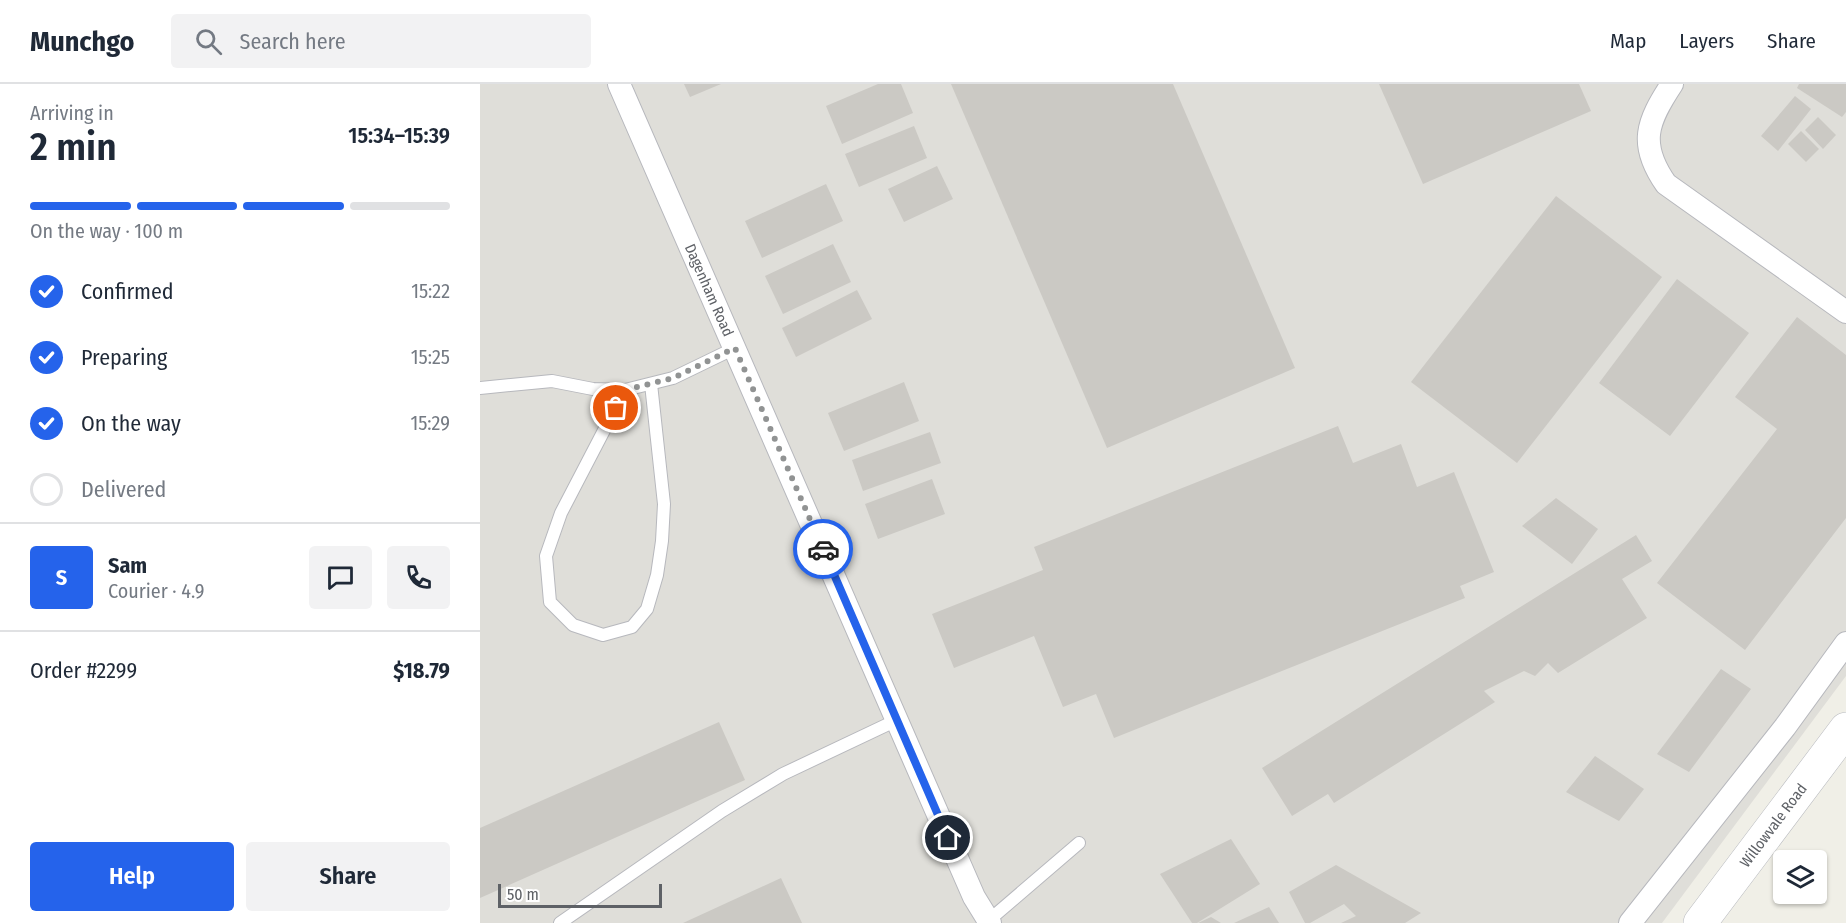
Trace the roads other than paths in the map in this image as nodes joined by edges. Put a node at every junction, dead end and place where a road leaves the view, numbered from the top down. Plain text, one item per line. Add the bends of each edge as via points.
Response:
1 (619, 84) edge
2 (1672, 84) edge
3 (1846, 312) edge
4 (735, 348) junction
5 (651, 384) junction
6 (480, 388) edge
7 (625, 390) junction
8 (1846, 643) edge
9 (897, 720) junction
10 (1846, 729) edge
11 (1079, 843) dead end
12 (989, 922) edge
13 (560, 923) edge
14 (1630, 923) edge
15 (1700, 923) edge

1 - 4 street, Dagenham Road
2 - 3 street via 1648,130 1648,150 1666,184
4 - 5 lane via 673,378
4 - 9 street, Dagenham Road
5 - 7 lane
5 - 7 lane via 664,504 657,575 647,609 632,627 603,635 573,625 550,602 546,556 561,513
6 - 7 lane via 552,381
8 - 14 street via 1785,727
9 - 12 street, Dagenham Road via 974,897
9 - 13 lane via 783,774 722,811
10 - 15 main road, Willowvale Road
11 - 12 lane

